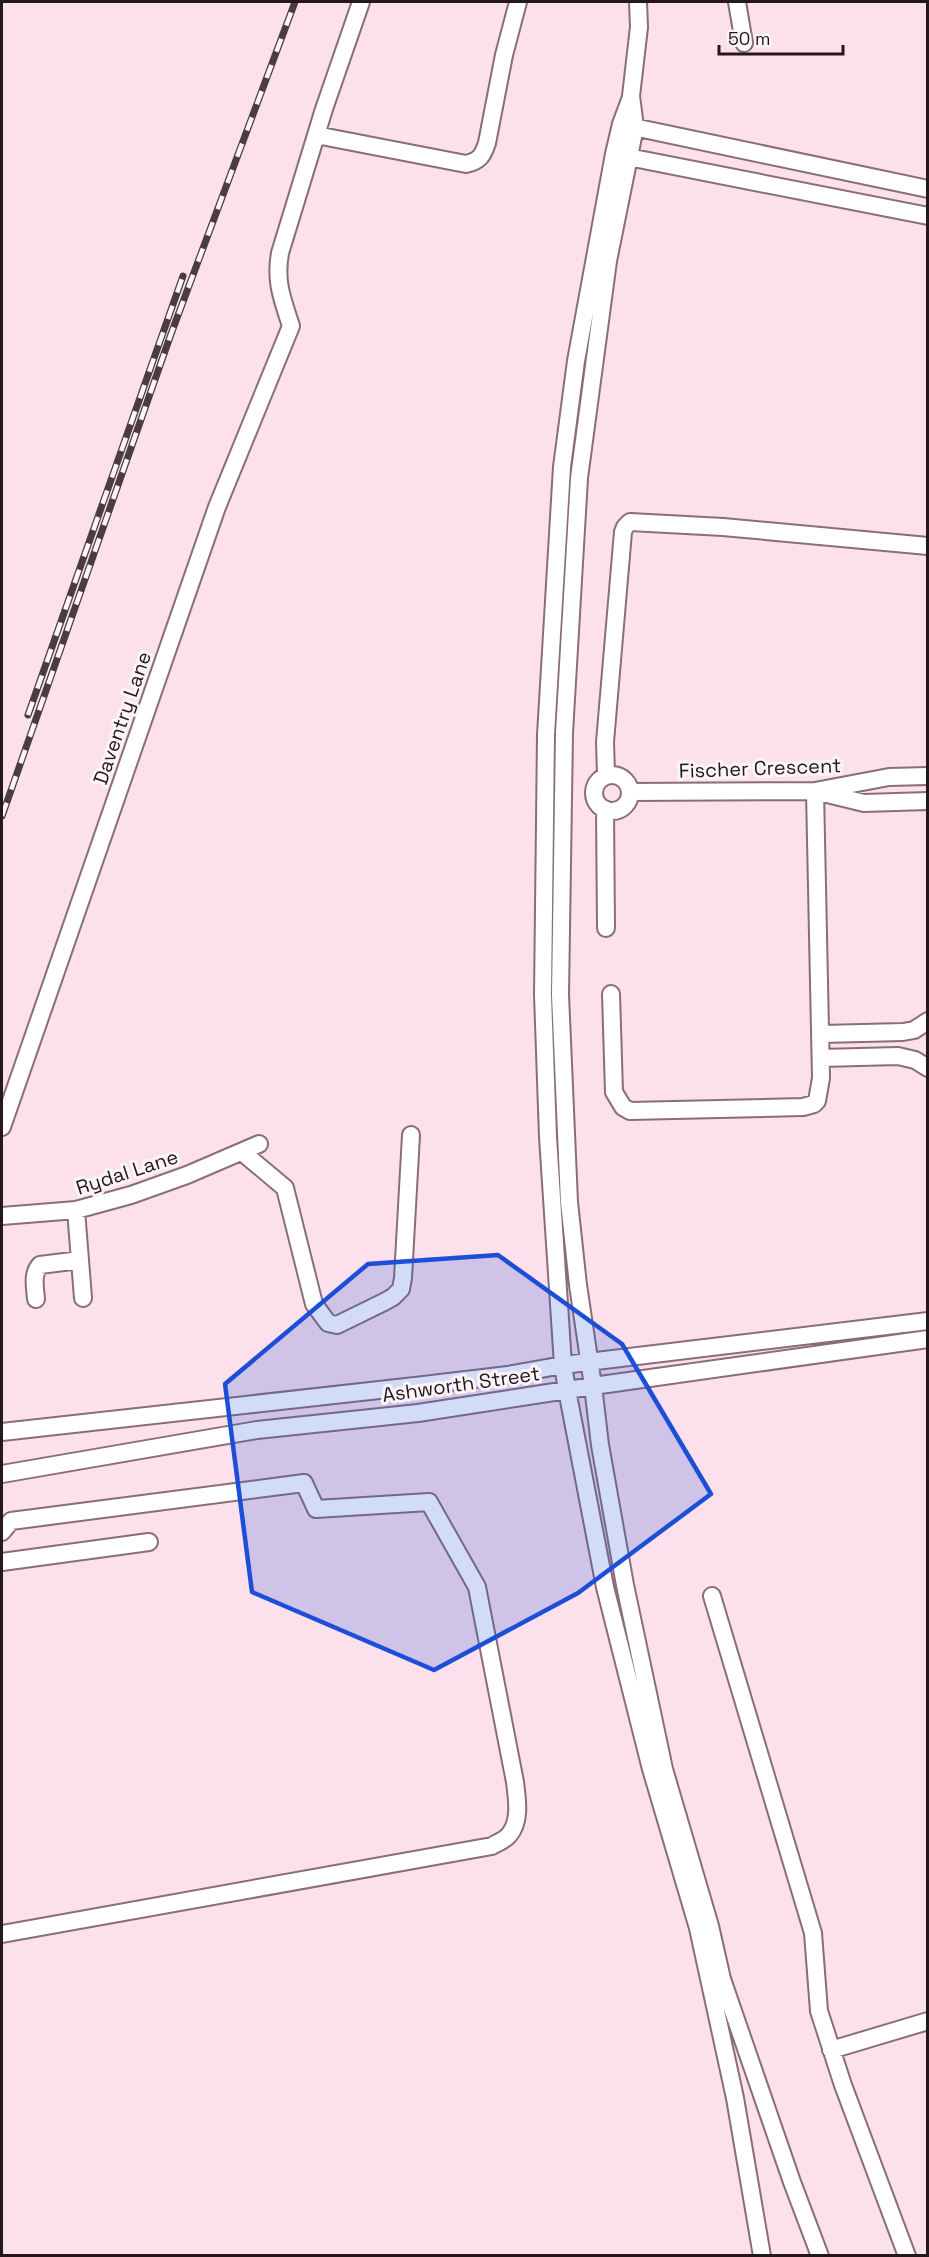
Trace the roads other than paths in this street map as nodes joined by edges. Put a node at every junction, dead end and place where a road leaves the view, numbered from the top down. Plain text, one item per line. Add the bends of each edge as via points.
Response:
1 (361, 2) edge
2 (513, 2) edge
3 (638, 2) edge
4 (737, 2) edge
5 (744, 43) dead end
6 (628, 126) junction
7 (316, 135) junction
8 (622, 156) junction
9 (927, 189) edge
10 (927, 216) edge
11 (927, 546) edge
12 (606, 776) junction
13 (927, 776) edge
14 (815, 791) junction
15 (630, 792) junction
16 (927, 801) edge
17 (605, 809) junction
18 (606, 928) dead end
19 (611, 994) dead end
20 (927, 1021) edge
21 (822, 1034) junction
22 (821, 1058) junction
23 (927, 1068) edge
24 (2, 1127) edge
25 (411, 1135) dead end
26 (259, 1144) dead end
27 (242, 1152) junction
28 (76, 1210) junction
29 (2, 1216) edge
30 (80, 1260) junction
31 (83, 1298) dead end
32 (36, 1299) dead end
33 (927, 1321) edge
34 (927, 1339) edge
35 (589, 1362) junction
36 (563, 1365) junction
37 (593, 1386) junction
38 (567, 1390) junction
39 (2, 1431) edge
40 (2, 1474) edge
41 (2, 1532) edge
42 (149, 1542) dead end
43 (2, 1562) edge
44 (712, 1596) dead end
45 (704, 1927) junction
46 (2, 1934) edge
47 (927, 2021) edge
48 (831, 2050) junction
49 (762, 2256) edge
50 (820, 2256) edge
51 (907, 2256) edge

1 - 7 street
2 - 7 street via 487,143 475,162 466,164
3 - 6 street via 639,27
4 - 5 street
6 - 8 street
6 - 9 street
7 - 24 street, Daventry Lane via 277,272 278,288 291,326 217,507
8 - 10 street
8 - 35 street via 579,478 564,733 561,1019 569,1202
8 - 36 street via 576,361 562,467 546,735 543,995
11 - 12 street via 630,522 623,532 605,742
12 - 15 street via 620,776
12 - 17 street via 594,792
13 - 14 street, Fischer Crescent via 890,777
14 - 15 street, Fischer Crescent
14 - 16 street via 864,803
14 - 21 street
15 - 17 street via 625,806
17 - 18 street
19 - 22 street via 614,1092 630,1111 808,1106 819,1096
20 - 21 street via 903,1032
21 - 22 street
22 - 23 street via 906,1057
25 - 27 street via 401,1288 384,1302 337,1325 328,1323 314,1304 285,1188
26 - 27 street, Rydal Lane
27 - 28 street, Rydal Lane via 131,1195
28 - 29 street, Rydal Lane
28 - 30 street
30 - 31 street
30 - 32 street via 40,1265 35,1276
33 - 35 street, Ashworth Street
34 - 37 street, Ashworth Street
35 - 36 street, Ashworth Street
35 - 37 street
36 - 38 street
36 - 39 street, Ashworth Street via 415,1386
37 - 38 street, Ashworth Street
37 - 45 street via 625,1585 664,1769
38 - 40 street, Ashworth Street via 418,1413 257,1430
38 - 45 street via 605,1587 651,1769
41 - 46 street via 11,1521 304,1483 316,1509 429,1502 477,1587 518,1807 509,1836 492,1846
42 - 43 street
44 - 48 street via 813,1933 819,2011
45 - 49 street
45 - 50 street
47 - 48 street
48 - 51 street

